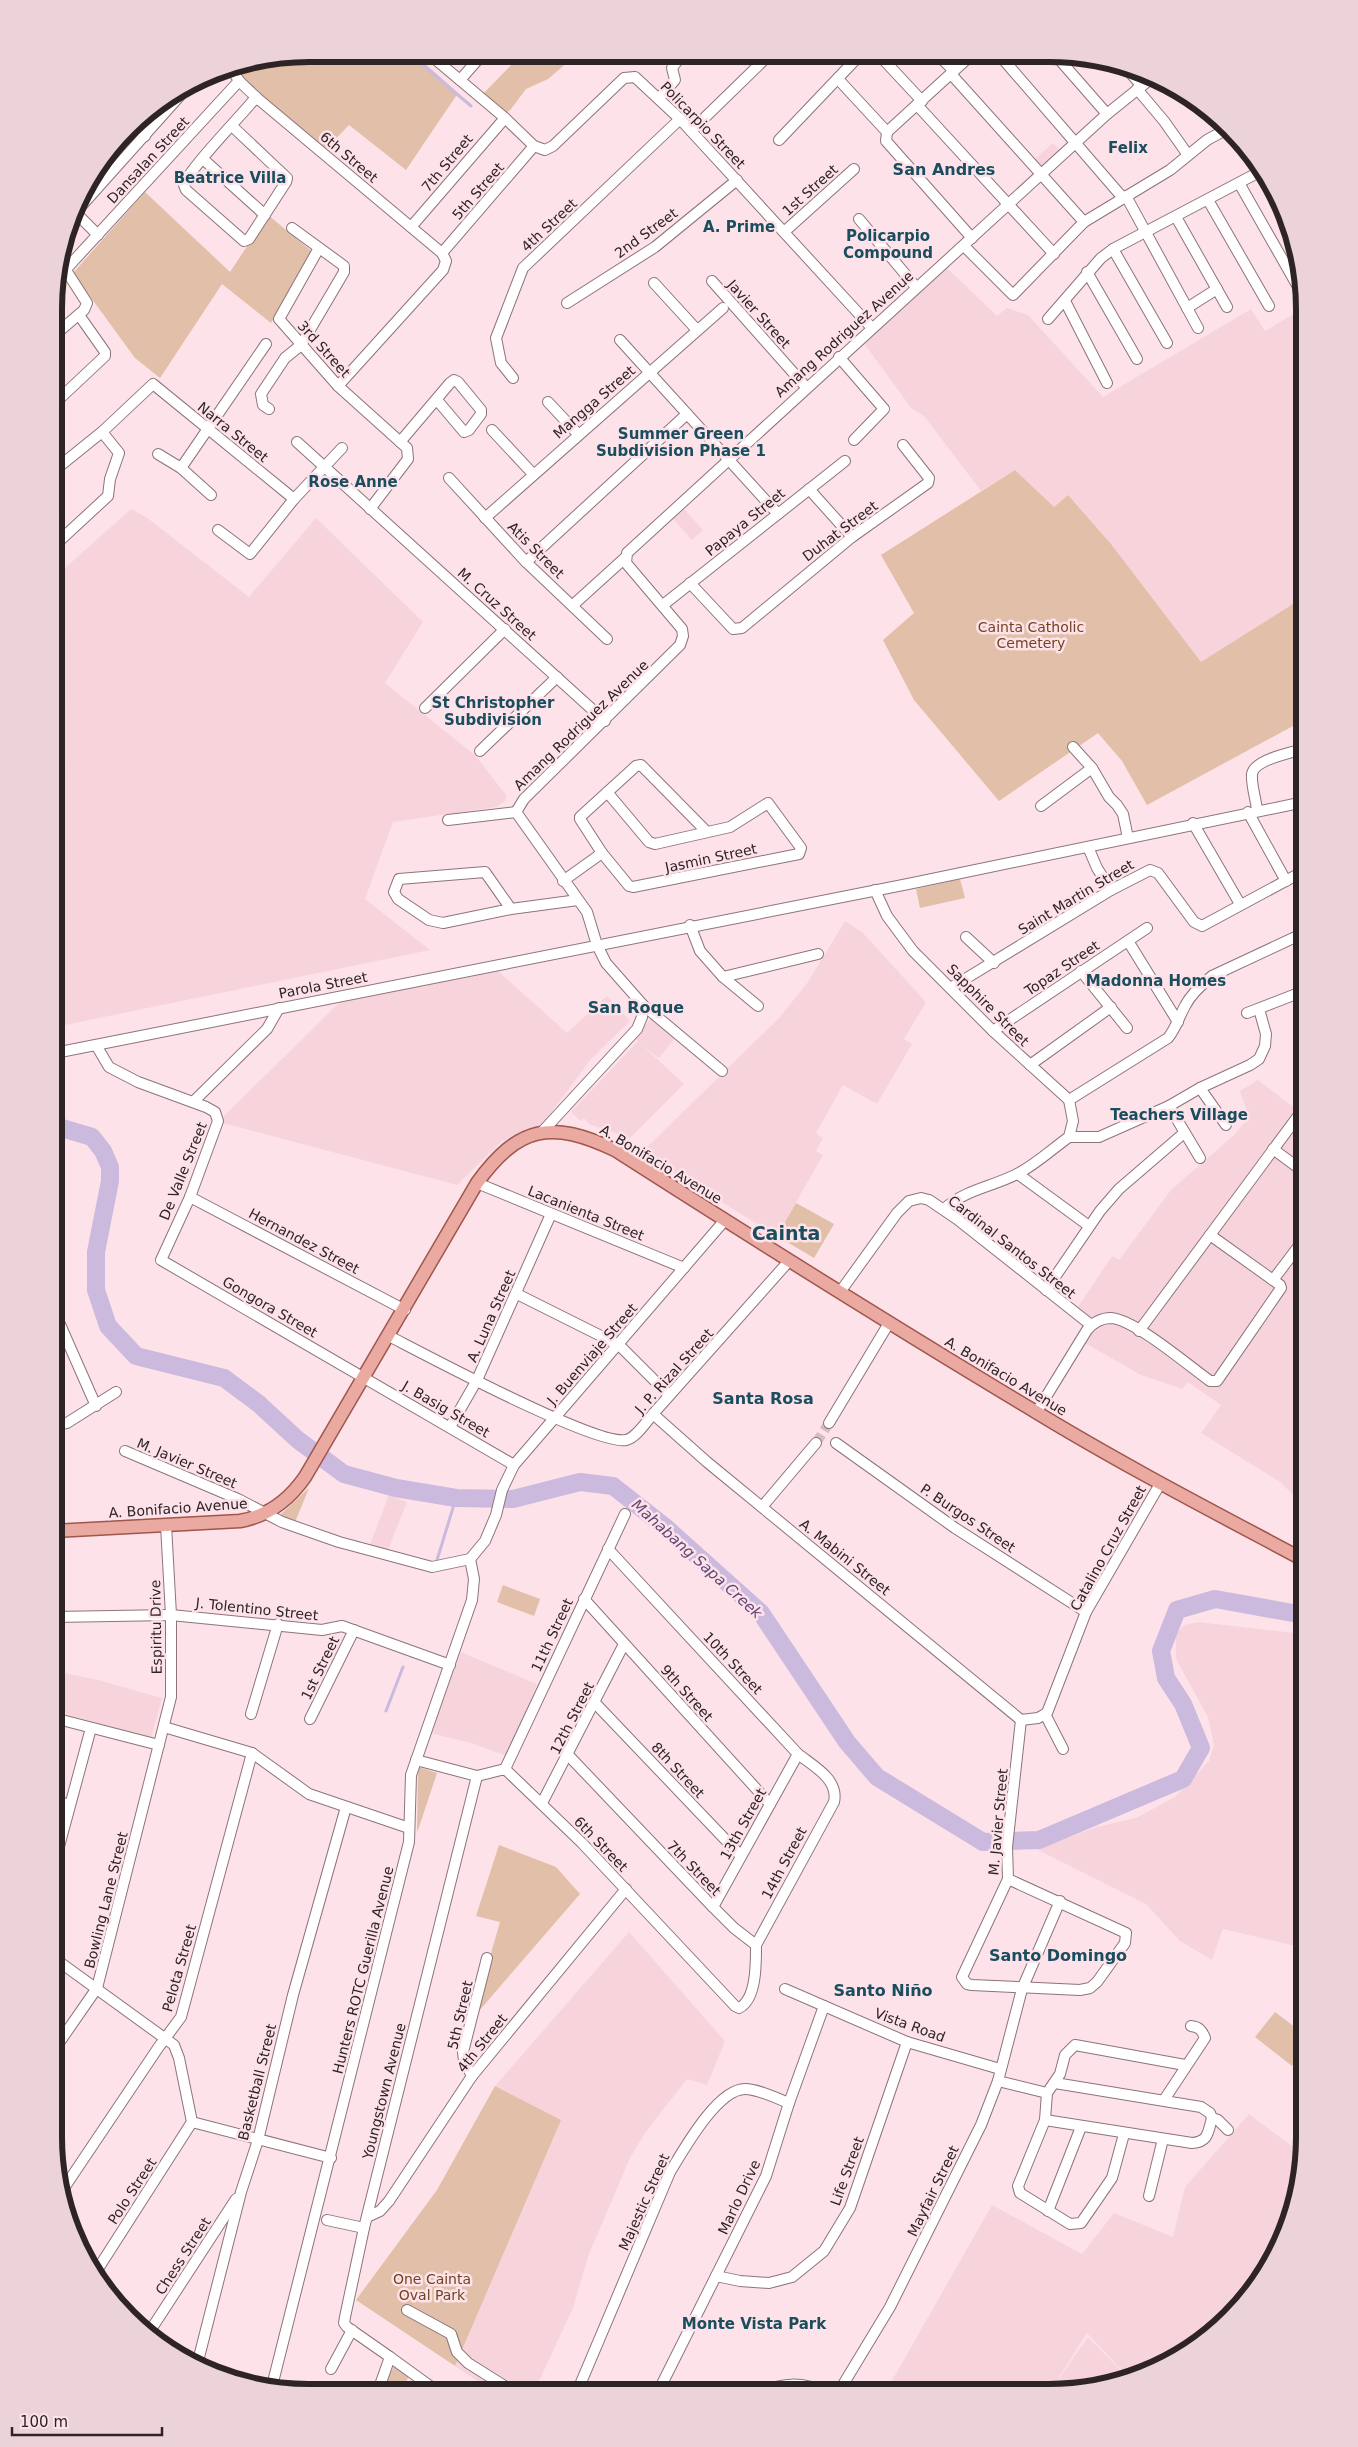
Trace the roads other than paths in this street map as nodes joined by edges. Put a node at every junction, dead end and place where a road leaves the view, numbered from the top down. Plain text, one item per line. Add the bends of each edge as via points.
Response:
1 (438, 62) edge
2 (476, 62) edge
3 (676, 62) edge
4 (762, 62) edge
5 (853, 62) edge
6 (884, 62) edge
7 (945, 62) edge
8 (964, 62) edge
9 (1005, 62) edge
10 (1062, 63) edge
11 (953, 72) junction
12 (235, 74) edge
13 (1132, 78) edge
14 (838, 79) junction
15 (460, 80) junction
16 (239, 81) junction
17 (1146, 82) edge
18 (1139, 87) junction
19 (257, 98) junction
20 (659, 98) junction
21 (174, 103) edge
22 (919, 103) junction
23 (1108, 114) junction
24 (505, 118) junction
25 (680, 119) junction
26 (232, 126) junction
27 (140, 130) edge
28 (691, 131) junction
29 (887, 132) junction
30 (1220, 133) edge
31 (145, 136) junction
32 (779, 140) dead end
33 (1077, 144) junction
34 (534, 146) junction
35 (1188, 155) junction
36 (203, 159) junction
37 (854, 169) dead end
38 (1255, 174) edge
39 (1041, 176) junction
40 (737, 180) junction
41 (1239, 183) junction
42 (90, 197) edge
43 (1125, 197) junction
44 (1208, 200) junction
45 (1008, 206) junction
46 (265, 215) junction
47 (80, 217) edge
48 (1176, 217) junction
49 (859, 219) dead end
50 (1084, 222) junction
51 (411, 227) junction
52 (292, 228) dead end
53 (1146, 231) junction
54 (784, 232) junction
55 (98, 235) junction
56 (972, 238) junction
57 (964, 246) junction
58 (319, 248) junction
59 (1113, 249) junction
60 (442, 253) junction
61 (1054, 254) junction
62 (67, 261) edge
63 (66, 268) edge
64 (1087, 272) junction
65 (1293, 278) edge
66 (712, 281) dead end
67 (654, 283) dead end
68 (916, 287) junction
69 (1217, 289) junction
70 (1064, 301) junction
71 (567, 302) dead end
72 (1269, 306) dead end
73 (1227, 307) dead end
74 (723, 308) dead end
75 (1187, 308) junction
76 (79, 315) junction
77 (1048, 319) dead end
78 (871, 328) junction
79 (1198, 328) dead end
80 (62, 329) edge
81 (697, 330) junction
82 (620, 340) dead end
83 (1167, 343) dead end
84 (266, 344) dead end
85 (301, 344) junction
86 (839, 357) junction
87 (1137, 359) dead end
88 (648, 372) junction
89 (513, 378) dead end
90 (1107, 383) dead end
91 (338, 386) junction
92 (806, 387) junction
93 (62, 397) edge
94 (437, 400) junction
95 (548, 402) dead end
96 (268, 409) dead end
97 (687, 414) junction
98 (208, 429) junction
99 (492, 430) dead end
100 (102, 432) junction
101 (578, 434) junction
102 (854, 440) dead end
103 (297, 442) dead end
104 (400, 442) junction
105 (903, 445) dead end
106 (342, 448) dead end
107 (158, 454) dead end
108 (728, 459) junction
109 (844, 461) dead end
110 (62, 464) edge
111 (324, 466) junction
112 (181, 468) junction
113 (533, 474) junction
114 (449, 478) dead end
115 (809, 489) junction
116 (211, 496) dead end
117 (294, 499) junction
118 (370, 509) junction
119 (778, 514) junction
120 (485, 518) junction
121 (218, 530) dead end
122 (852, 537) junction
123 (62, 538) edge
124 (626, 557) junction
125 (526, 562) junction
126 (690, 583) junction
127 (573, 605) junction
128 (664, 605) junction
129 (505, 629) junction
130 (608, 639) dead end
131 (557, 677) junction
132 (425, 708) dead end
133 (605, 721) junction
134 (1073, 747) dead end
135 (1296, 751) edge
136 (480, 752) dead end
137 (1092, 768) junction
138 (607, 792) junction
139 (1296, 803) edge
140 (1041, 806) dead end
141 (1252, 811) junction
142 (516, 812) junction
143 (448, 820) dead end
144 (1192, 823) junction
145 (706, 831) junction
146 (1128, 838) junction
147 (1088, 847) junction
148 (602, 853) junction
149 (1296, 875) edge
150 (563, 881) junction
151 (1286, 881) junction
152 (875, 890) junction
153 (1111, 890) junction
154 (578, 900) junction
155 (1240, 904) junction
156 (511, 909) junction
157 (690, 925) junction
158 (1146, 928) dead end
159 (966, 937) dead end
160 (1296, 937) edge
161 (1128, 941) junction
162 (597, 945) junction
163 (818, 954) dead end
164 (994, 963) junction
165 (1081, 971) junction
166 (723, 976) junction
167 (952, 988) junction
168 (1296, 994) edge
169 (642, 1005) junction
170 (758, 1006) dead end
171 (1110, 1007) junction
172 (280, 1008) junction
173 (1259, 1009) junction
174 (1247, 1013) dead end
175 (1178, 1022) junction
176 (1127, 1028) dead end
177 (993, 1031) junction
178 (96, 1045) junction
179 (62, 1052) edge
180 (1030, 1065) junction
181 (722, 1071) dead end
182 (1200, 1088) junction
183 (1069, 1100) junction
184 (193, 1102) junction
185 (1169, 1106) junction
186 (1296, 1119) edge
187 (1226, 1125) dead end
188 (542, 1132) junction
189 (1184, 1133) junction
190 (1068, 1137) junction
191 (1274, 1149) junction
192 (1200, 1158) dead end
193 (1296, 1166) edge
194 (1018, 1174) junction
195 (477, 1183) junction
196 (190, 1197) junction
197 (944, 1209) junction
198 (551, 1214) junction
199 (725, 1220) junction
200 (1089, 1226) junction
201 (1210, 1235) junction
202 (1296, 1250) edge
203 (162, 1260) joint
204 (789, 1261) junction
205 (684, 1268) junction
206 (1273, 1280) junction
207 (1046, 1290) junction
208 (840, 1292) junction
209 (517, 1294) junction
210 (405, 1310) junction
211 (889, 1323) junction
212 (1091, 1325) junction
213 (62, 1329) edge
214 (1140, 1331) junction
215 (389, 1336) junction
216 (619, 1345) junction
217 (365, 1377) junction
218 (477, 1380) junction
219 (116, 1392) dead end
220 (669, 1395) junction
221 (96, 1406) junction
222 (1036, 1412) junction
223 (653, 1414) junction
224 (555, 1417) junction
225 (829, 1423) tunnel mouth
226 (62, 1424) edge
227 (450, 1427) junction
228 (816, 1443) tunnel mouth
229 (836, 1443) dead end
230 (125, 1451) dead end
231 (514, 1465) junction
232 (1160, 1484) junction
233 (762, 1506) junction
234 (625, 1514) dead end
235 (264, 1515) junction
236 (166, 1525) junction
237 (62, 1531) edge
238 (608, 1549) junction
239 (1296, 1556) edge
240 (470, 1559) junction
241 (584, 1600) junction
242 (1086, 1612) junction
243 (171, 1615) junction
244 (62, 1617) edge
245 (278, 1624) junction
246 (354, 1630) junction
247 (624, 1644) junction
248 (450, 1665) junction
249 (595, 1703) junction
250 (251, 1714) dead end
251 (1046, 1714) junction
252 (310, 1719) dead end
253 (62, 1720) edge
254 (1022, 1720) junction
255 (91, 1728) junction
256 (161, 1736) junction
257 (1063, 1749) dead end
258 (252, 1753) junction
259 (798, 1754) junction
260 (569, 1756) junction
261 (416, 1760) junction
262 (505, 1768) junction
263 (477, 1776) junction
264 (836, 1794) joint
265 (542, 1803) junction
266 (62, 1804) edge
267 (69, 1804) junction
268 (770, 1804) junction
269 (346, 1807) junction
270 (409, 1828) junction
271 (62, 1832) edge
272 (741, 1856) junction
273 (1008, 1879) junction
274 (626, 1889) junction
275 (1060, 1901) junction
276 (712, 1907) junction
277 (756, 1945) junction
278 (487, 1958) dead end
279 (62, 1964) edge
280 (97, 1988) junction
281 (785, 1989) dead end
282 (1022, 1989) junction
283 (824, 2006) junction
284 (1191, 2026) dead end
285 (62, 2038) edge
286 (165, 2038) junction
287 (907, 2042) junction
288 (464, 2061) junction
289 (1185, 2065) junction
290 (480, 2066) junction
291 (1000, 2069) junction
292 (472, 2076) junction
293 (998, 2081) junction
294 (1055, 2083) junction
295 (1047, 2093) junction
296 (1164, 2100) junction
297 (789, 2103) junction
298 (1212, 2118) junction
299 (1046, 2120) junction
300 (192, 2122) junction
301 (1081, 2128) junction
302 (1228, 2130) dead end
303 (1124, 2134) junction
304 (1163, 2139) junction
305 (258, 2140) junction
306 (331, 2158) junction
307 (67, 2183) edge
308 (241, 2192) junction
309 (372, 2196) junction
310 (1149, 2196) dead end
311 (389, 2201) junction
312 (1048, 2211) junction
313 (368, 2217) junction
314 (328, 2220) dead end
315 (364, 2228) junction
316 (99, 2267) edge
317 (716, 2276) junction
318 (407, 2310) dead end
319 (152, 2328) edge
320 (352, 2330) junction
321 (390, 2357) junction
322 (199, 2358) edge
323 (331, 2369) dead end
324 (273, 2382) edge
325 (380, 2384) edge
326 (426, 2384) edge
327 (501, 2384) edge
328 (580, 2384) edge
329 (662, 2384) edge
330 (843, 2384) edge

1 - 15 street
2 - 15 street
3 - 20 street via 672,68 676,80
4 - 28 street
5 - 14 street
6 - 22 street
7 - 11 street
8 - 11 street
9 - 33 street
10 - 23 street
11 - 22 street
11 - 39 street
12 - 16 street
13 - 18 street
14 - 29 street
14 - 32 street
15 - 24 street
16 - 19 street, 6th Street
16 - 55 street, Dansalan Street
17 - 18 street, Amang Rodriguez Avenue
18 - 23 street, Amang Rodriguez Avenue
18 - 35 street
19 - 26 street
19 - 51 street, 6th Street
20 - 25 street, Policarpio Street
20 - 34 street, Policarpio Street via 635,77 627,77 553,146 546,150
21 - 31 street
22 - 29 street
22 - 45 street
23 - 33 street, Amang Rodriguez Avenue
24 - 34 street
24 - 51 street, 7th Street
25 - 28 street, Policarpio Street
25 - 89 street, 4th Street via 523,268 496,338 501,363
26 - 36 street
26 - 46 street via 287,178
27 - 31 street
28 - 40 street, Policarpio Street
29 - 56 street via 886,141
30 - 35 street
31 - 42 street
33 - 39 street, Amang Rodriguez Avenue
33 - 43 street
34 - 60 street, 5th Street
35 - 43 street
36 - 46 street
36 - 46 street via 185,180 186,190 239,239 248,239
37 - 54 street, 1st Street
38 - 41 street
39 - 45 street, Amang Rodriguez Avenue
39 - 50 street
40 - 54 street, Policarpio Street
40 - 71 street, 2nd Street via 655,246
41 - 44 street
41 - 65 street
43 - 50 street
43 - 53 street
44 - 48 street
44 - 72 street
45 - 56 street, Amang Rodriguez Avenue
45 - 61 street
47 - 55 street
48 - 53 street
48 - 69 street
49 - 68 street
50 - 61 street
51 - 60 street, 6th Street
52 - 58 street
53 - 59 street
53 - 75 street
54 - 78 street, Policarpio Street
55 - 62 street, Dansalan Street
56 - 57 street, Amang Rodriguez Avenue
57 - 61 street via 1011,295 1016,294
57 - 68 street, Amang Rodriguez Avenue
58 - 85 street, 3rd Street via 279,316
58 - 85 street via 344,266 344,272
59 - 64 street
59 - 83 street
60 - 91 street via 446,261 442,270
63 - 76 street via 86,303
64 - 70 street
64 - 87 street
66 - 92 street, Javier Street
67 - 81 street
68 - 78 street, Amang Rodriguez Avenue
69 - 73 street
69 - 75 street
70 - 77 street
70 - 90 street
74 - 81 street, Mangga Street
75 - 79 street
76 - 80 street
76 - 93 street via 105,352 102,362
78 - 86 street, Amang Rodriguez Avenue
81 - 88 street, Mangga Street
82 - 88 street
84 - 98 street
85 - 91 street, 3rd Street
85 - 96 street via 286,358 261,394
86 - 92 street, Amang Rodriguez Avenue
86 - 102 street via 884,409
88 - 97 street
88 - 101 street, Mangga Street
91 - 104 street, 3rd Street
92 - 108 street, Amang Rodriguez Avenue
94 - 94 street via 456,380 481,414 464,432
94 - 104 street
95 - 101 street
97 - 108 street
97 - 125 street
98 - 100 street, Narra Street via 152,385
98 - 112 street
98 - 117 street, Narra Street
99 - 113 street
100 - 110 street
100 - 123 street via 119,453 108,496
101 - 113 street, Mangga Street
103 - 111 street
104 - 118 street, 3rd Street via 409,453 408,459
105 - 122 street, Duhat Street via 929,478 928,483
106 - 111 street
107 - 112 street
108 - 119 street
108 - 124 street, Amang Rodriguez Avenue via 628,550
109 - 115 street, Papaya Street
111 - 117 street
111 - 118 street
112 - 116 street
113 - 120 street, Mangga Street
114 - 120 street, Atis Street
115 - 119 street, Papaya Street
115 - 122 street
117 - 121 street via 248,554
118 - 129 street, M. Cruz Street
119 - 126 street, Papaya Street
120 - 125 street, Atis Street
122 - 126 street, Duhat Street via 742,628 734,629
124 - 127 street, Amang Rodriguez Avenue
124 - 128 street, Amang Rodriguez Avenue via 626,563
125 - 127 street, Atis Street
126 - 128 street, Papaya Street
127 - 130 street, Atis Street
128 - 133 street, Amang Rodriguez Avenue via 682,629 680,645
129 - 131 street, M. Cruz Street
129 - 132 street
131 - 133 street, M. Cruz Street
131 - 136 street
133 - 142 street, Amang Rodriguez Avenue via 524,799
134 - 137 street
135 - 141 street via 1265,761 1255,768 1252,775
137 - 140 street
137 - 146 street via 1108,798 1123,814
138 - 145 street via 652,844
138 - 145 street via 636,766 644,768
138 - 148 street via 580,817
139 - 141 street, Parola Street
141 - 144 street, Parola Street
141 - 151 street
142 - 143 street
142 - 150 street, Amang Rodriguez Avenue
144 - 146 street, Parola Street
144 - 155 street
145 - 148 street, Jasmin Street via 730,827 765,803 770,804 801,848 798,854 637,887 629,886
146 - 147 street, Parola Street
147 - 152 street, Parola Street
147 - 153 street
148 - 150 street
149 - 151 street, Saint Martin Street
150 - 154 street, Amang Rodriguez Avenue
151 - 155 street, Saint Martin Street
152 - 157 street, Parola Street
152 - 167 street, Sapphire Street via 886,916 913,951
153 - 155 street, Saint Martin Street via 1146,871 1155,871 1194,922 1202,926
153 - 164 street, Saint Martin Street
154 - 156 street
154 - 162 street, Amang Rodriguez Avenue via 587,912
156 - 156 street via 437,922 398,899 395,886 399,879 484,872
157 - 162 street, Parola Street
157 - 166 street via 700,951
158 - 161 street, Topaz Street
159 - 164 street
160 - 175 street via 1212,976 1186,1004
161 - 165 street, Topaz Street
161 - 175 street
162 - 169 street, Amang Rodriguez Avenue via 606,963
162 - 172 street, Parola Street
163 - 166 street
164 - 167 street, Saint Martin Street
165 - 171 street
165 - 177 street, Topaz Street
166 - 170 street
167 - 177 street, Sapphire Street
168 - 173 street
169 - 181 street, Amang Rodriguez Avenue
169 - 188 street via 637,1029
171 - 176 street
171 - 180 street
172 - 178 street, Parola Street
172 - 184 street via 267,1029
173 - 174 street
173 - 182 street via 1266,1034 1259,1059
175 - 183 street via 1160,1044
177 - 180 street, Sapphire Street
178 - 179 street, Parola Street
178 - 184 street, De Valle Street via 109,1067 138,1082
180 - 183 street, Sapphire Street
182 - 185 street
182 - 187 street
183 - 190 street via 1073,1121
184 - 196 street, De Valle Street via 216,1112 218,1122
185 - 189 street
185 - 190 street via 1099,1137
186 - 191 street
188 - 195 main road, A. Bonifacio Avenue via 508,1149
188 - 199 main road, A. Bonifacio Avenue via 565,1131 615,1150
189 - 192 street
189 - 200 street via 1119,1189
190 - 194 street
191 - 193 street
191 - 201 street
194 - 197 street via 975,1189 956,1198
194 - 200 street
195 - 198 street, Lacanienta Street
195 - 210 main road, A. Bonifacio Avenue
196 - 203 street, De Valle Street
196 - 210 street, Hernandez Street
197 - 207 street, Cardinal Santos Street
197 - 208 street, Cardinal Santos Street via 921,1198 908,1201
198 - 205 street, Lacanienta Street
198 - 209 street, A. Luna Street
199 - 204 main road, A. Bonifacio Avenue
199 - 205 street, J. Buenviaje Street
200 - 207 street
201 - 206 street
201 - 214 street
202 - 206 street
203 - 217 street, Gongora Street
204 - 208 main road, A. Bonifacio Avenue
204 - 220 street, J. P. Rizal Street
205 - 216 street, J. Buenviaje Street
206 - 214 street via 1281,1286 1280,1294 1215,1382
207 - 212 street, Cardinal Santos Street
208 - 211 main road, A. Bonifacio Avenue
209 - 216 street
209 - 218 street, A. Luna Street
210 - 215 main road, A. Bonifacio Avenue
211 - 222 main road, A. Bonifacio Avenue
211 - 225 street
212 - 214 street via 1111,1318
212 - 222 street
213 - 221 street
215 - 217 main road, A. Bonifacio Avenue
215 - 218 street
216 - 220 street
216 - 224 street, J. Buenviaje Street
217 - 227 street, J. Basig Street
217 - 235 main road, A. Bonifacio Avenue via 293,1492
218 - 224 street
218 - 227 street, A. Luna Street
219 - 221 street
220 - 223 street, J. P. Rizal Street
221 - 226 street
222 - 232 main road, A. Bonifacio Avenue
223 - 224 street, J. P. Rizal Street via 626,1440 581,1430
223 - 233 street, A. Mabini Street
224 - 231 street, J. Buenviaje Street
227 - 231 street, J. Basig Street
228 - 233 street
229 - 242 street, P. Burgos Street via 955,1528
230 - 235 street, M. Javier Street via 238,1499
231 - 240 street, J. Buenviaje Street via 502,1490 486,1541
232 - 239 main road, A. Bonifacio Avenue
232 - 242 street, Catalino Cruz Street
233 - 254 street, A. Mabini Street
234 - 238 street, 11th Street
235 - 236 main road, A. Bonifacio Avenue via 240,1521
235 - 240 street, M. Javier Street via 339,1542 426,1566 441,1567
236 - 237 main road, A. Bonifacio Avenue
236 - 243 street, Espiritu Drive
238 - 241 street, 11th Street
238 - 259 street, 10th Street
240 - 248 street, Hunters ROTC Guerilla Avenue via 474,1579 472,1600
241 - 247 street, 9th Street
241 - 262 street, 11th Street
242 - 251 street, Catalino Cruz Street
243 - 244 street, J. Tolentino Street
243 - 245 street, J. Tolentino Street
243 - 256 street, Espiritu Drive via 171,1697
245 - 246 street, J. Tolentino Street via 322,1630 342,1626
245 - 250 street
246 - 248 street, J. Tolentino Street
246 - 252 street, 1st Street
247 - 249 street, 12th Street
247 - 268 street, 9th Street
248 - 261 street, Hunters ROTC Guerilla Avenue
249 - 260 street, 12th Street
249 - 272 street, 8th Street
251 - 254 street
251 - 257 street
253 - 255 street
254 - 273 street, M. Javier Street via 1007,1847
255 - 256 street
255 - 267 street
256 - 258 street
256 - 280 street, Bowling Lane Street
258 - 269 street via 302,1790
258 - 286 street, Pelota Street via 181,2017
259 - 264 street, 10th Street via 826,1777
259 - 268 street, 13th Street
260 - 265 street, 12th Street
260 - 276 street, 7th Street
261 - 263 street
261 - 270 street, Hunters ROTC Guerilla Avenue
262 - 263 street
262 - 265 street, 6th Street
263 - 309 street, Youngstown Avenue
264 - 277 street, 14th Street
265 - 274 street, 6th Street
266 - 267 street
267 - 271 street
268 - 272 street, 13th Street
269 - 270 street
269 - 305 street, Basketball Street via 292,1995
270 - 306 street, Hunters ROTC Guerilla Avenue via 409,1842
272 - 276 street, 13th Street
273 - 275 street
273 - 282 street, M. Javier Street via 962,1977 967,1984
274 - 277 street, 6th Street via 739,2008 747,2001 757,1970
274 - 290 street, 4th Street
275 - 282 street, Mayfair Street
275 - 282 street via 1126,1933 1125,1943 1090,1988
276 - 277 street, 7th Street
278 - 288 street, 5th Street via 463,2052
279 - 280 street
280 - 285 street, Bowling Lane Street
280 - 286 street
281 - 283 street, Vista Road
282 - 291 street, Mayfair Street
283 - 287 street, Vista Road
283 - 297 street, Marlo Drive
284 - 289 street via 1203,2031 1205,2038
286 - 300 street via 174,2045 179,2058
286 - 307 street, Pelota Street
287 - 291 street, Vista Road
287 - 317 street, Life Street via 850,2208 824,2250 792,2277 769,2283
288 - 290 street
288 - 292 street, 5th Street
289 - 294 street via 1075,2045 1065,2054
289 - 296 street
290 - 292 street, 4th Street
291 - 293 street, Mayfair Street
292 - 311 street, 4th Street
293 - 295 street
293 - 330 street, Mayfair Street via 981,2125 895,2299
294 - 295 street
294 - 296 street
295 - 299 street
296 - 298 street via 1202,2107
297 - 317 street, Marlo Drive via 766,2176
297 - 328 street, Majestic Street via 746,2088 734,2090 721,2100 687,2144 670,2172
298 - 302 street
298 - 304 street via 1202,2143
299 - 301 street
299 - 312 street via 1018,2186 1020,2193
300 - 305 street
300 - 316 street, Polo Street
301 - 303 street
301 - 312 street
303 - 304 street
303 - 312 street via 1112,2178 1085,2220 1070,2224
304 - 310 street
305 - 306 street
305 - 308 street, Basketball Street
306 - 324 street, Hunters ROTC Guerilla Avenue
308 - 319 street, Chess Street
308 - 322 street, Basketball Street
309 - 311 street
309 - 313 street, Youngstown Avenue
311 - 313 street, 4th Street
313 - 315 street, Youngstown Avenue
314 - 315 street
315 - 320 street, Youngstown Avenue via 344,2317 344,2323
317 - 329 street, Marlo Drive
318 - 327 street via 451,2334 457,2352 468,2363
320 - 321 street
320 - 323 street
321 - 325 street
321 - 326 street

